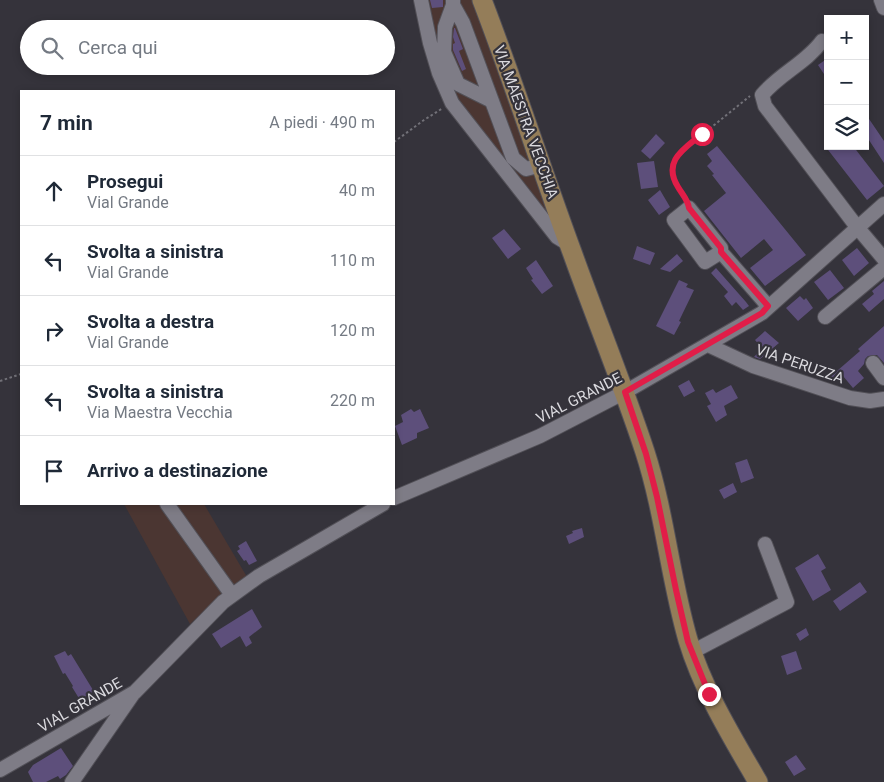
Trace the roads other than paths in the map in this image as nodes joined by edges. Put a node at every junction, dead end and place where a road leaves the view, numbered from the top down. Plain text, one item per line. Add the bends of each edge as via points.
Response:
1 (421, 0) edge
2 (482, 0) edge
3 (881, 0) edge
4 (453, 3) edge
5 (884, 8) edge
6 (822, 41) dead end
7 (492, 101) junction
8 (542, 166) junction
9 (884, 204) edge
10 (857, 228) junction
11 (570, 245) junction
12 (721, 252) junction
13 (884, 259) edge
14 (884, 268) edge
15 (768, 306) junction
16 (825, 317) dead end
17 (708, 345) junction
18 (873, 363) dead end
19 (884, 378) edge
20 (625, 392) junction
21 (884, 399) edge
22 (395, 498) edge
23 (168, 505) edge
24 (381, 505) edge
25 (765, 544) dead end
26 (232, 595) junction
27 (692, 652) junction
28 (135, 692) junction
29 (0, 770) edge
30 (72, 782) edge
31 (758, 782) edge

1 - 11 street, VIA MAESTRA VECCHIA via 439,73 452,103 557,237
2 - 8 main road, VIA MAESTRA VECCHIA
3 - 5 street
4 - 7 street
4 - 7 street via 444,27 444,52 458,84
6 - 10 street via 813,53 770,85 762,95 765,106
7 - 8 street via 512,158 526,169
8 - 11 main road, VIA MAESTRA VECCHIA
9 - 10 street, VIAL GRANDE
10 - 13 street
10 - 15 street, VIAL GRANDE
11 - 20 main road, VIA MAESTRA VECCHIA
12 - 12 street via 689,208 674,220 705,262
12 - 15 street
14 - 16 street
15 - 17 street, VIAL GRANDE via 762,313
17 - 20 street, VIAL GRANDE
17 - 21 street, VIA PERUZZA via 753,366 850,398
18 - 19 street
20 - 22 street, VIAL GRANDE via 540,436
20 - 27 main road, VIA MAESTRA VECCHIA via 646,454
23 - 26 street
24 - 26 street, VIAL GRANDE
25 - 27 street via 787,602
26 - 28 street, VIAL GRANDE
27 - 31 main road, VIA MAESTRA VECCHIA via 709,694
28 - 29 street, VIAL GRANDE
28 - 30 street

